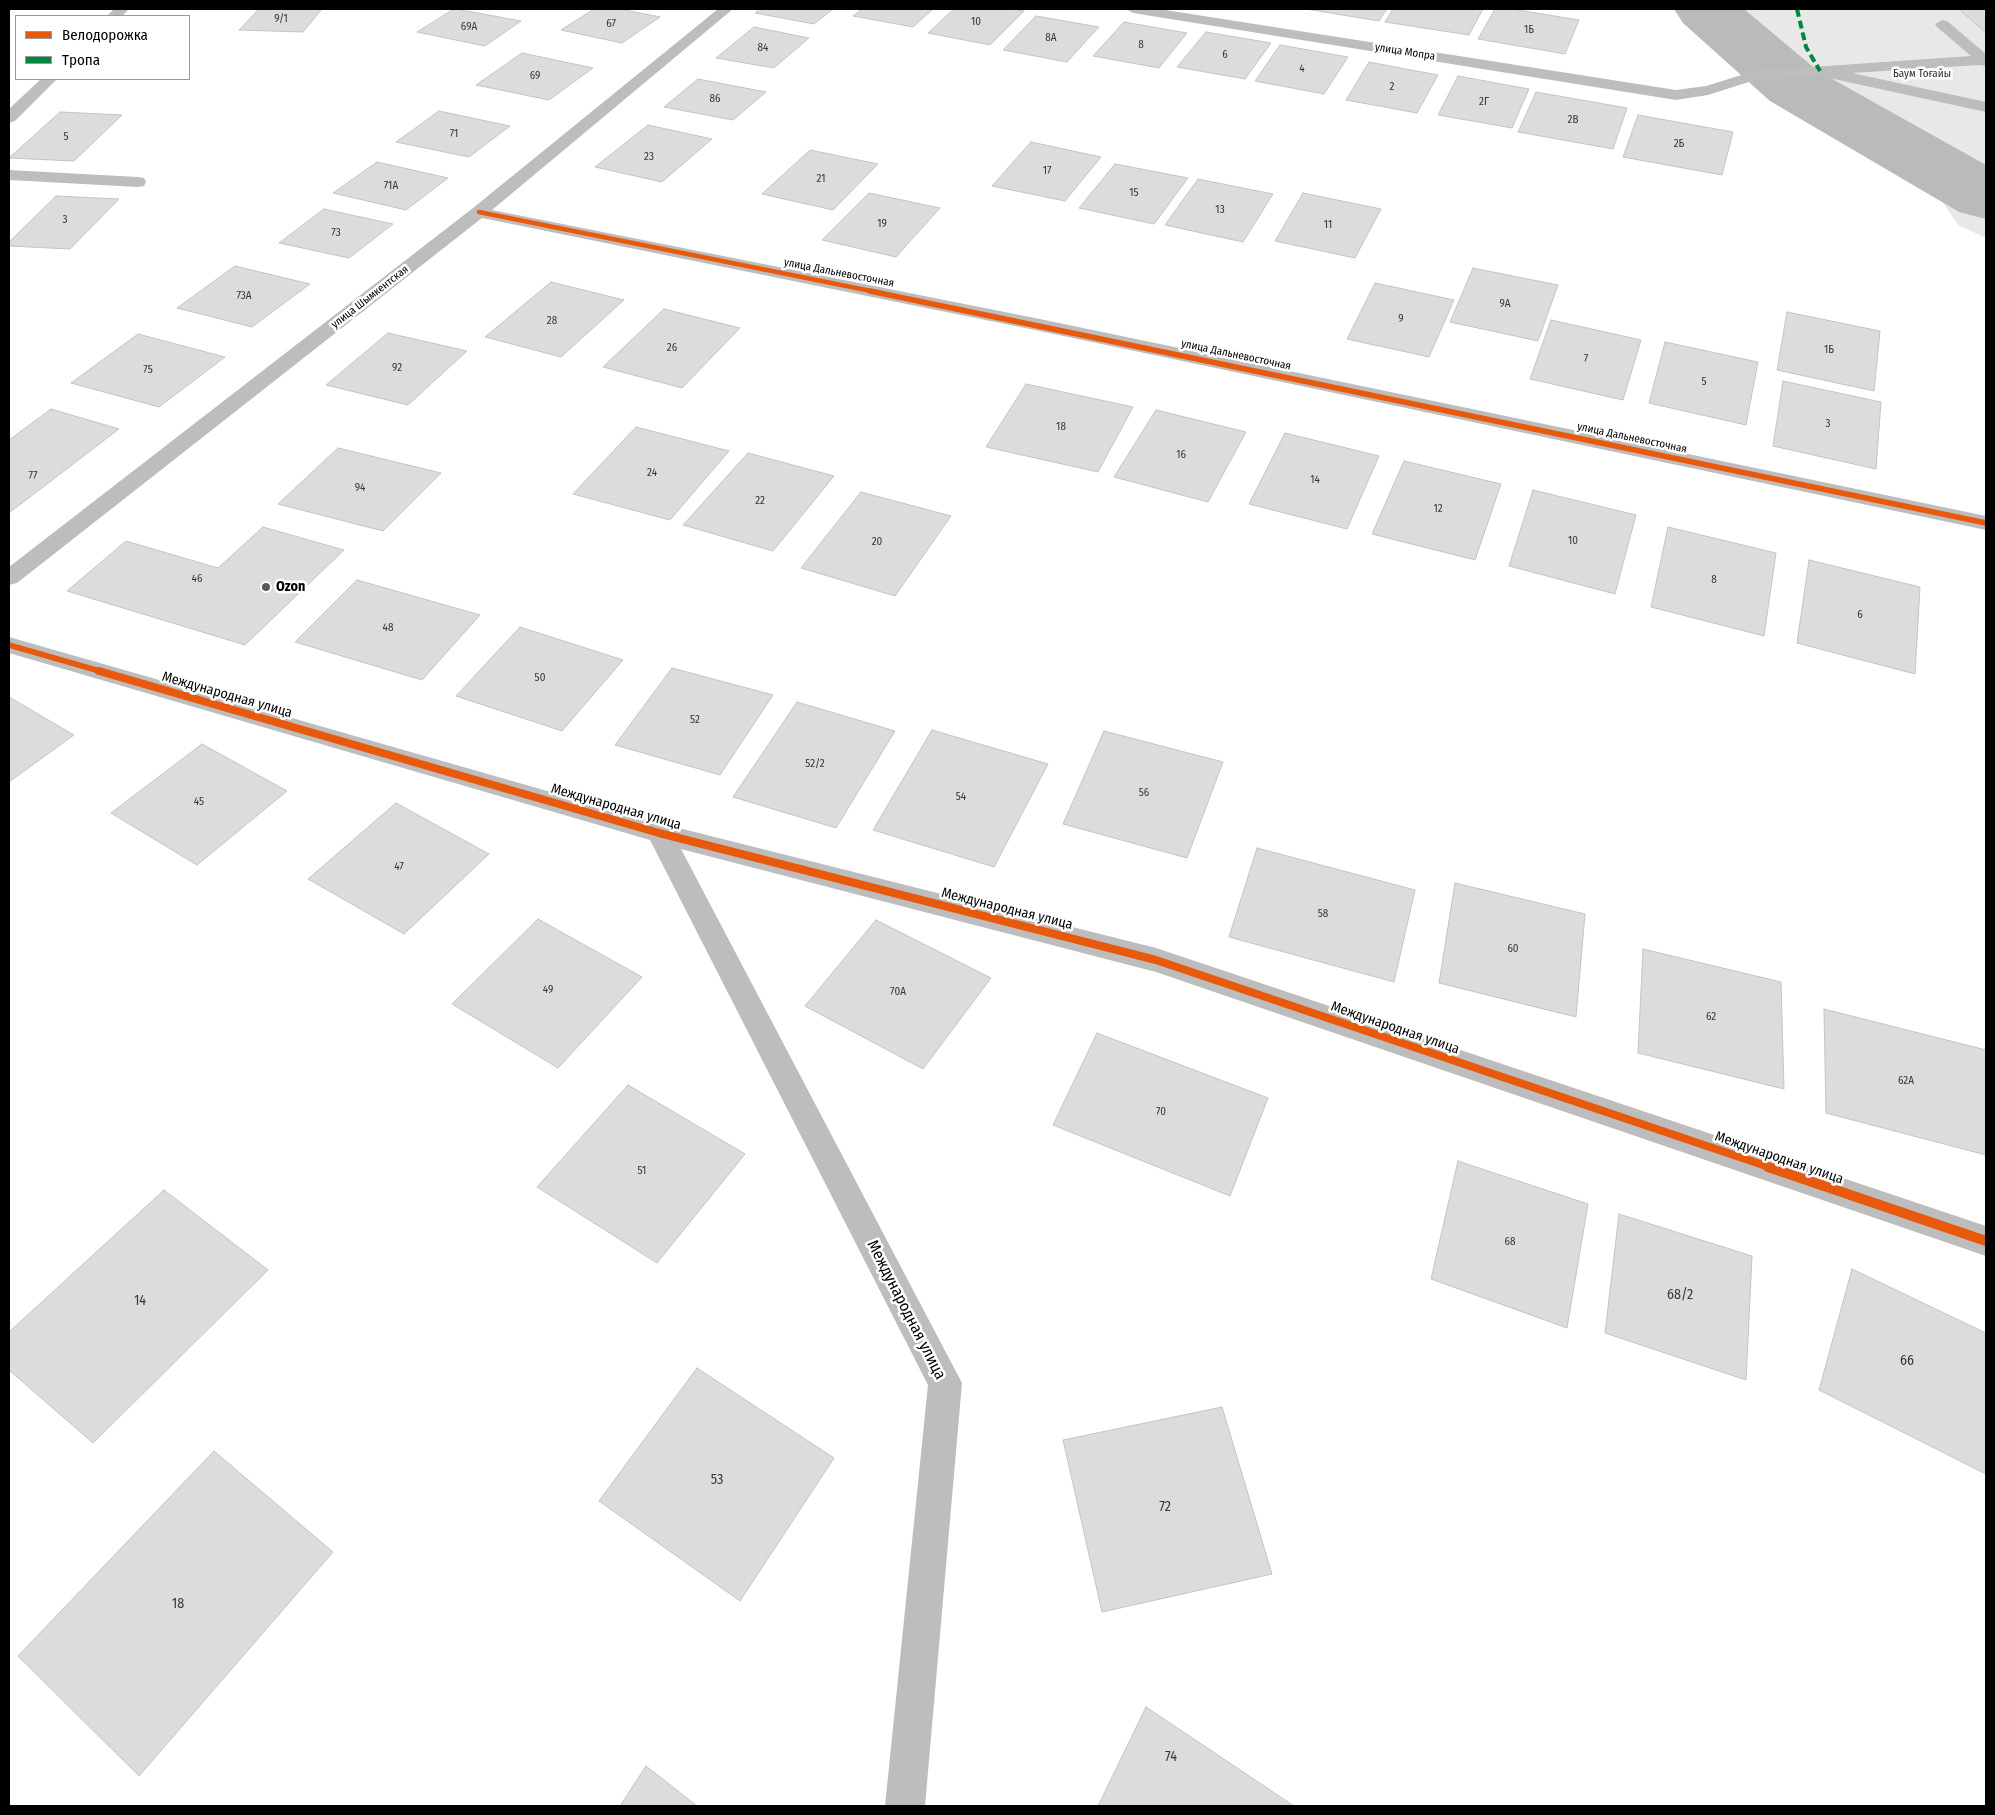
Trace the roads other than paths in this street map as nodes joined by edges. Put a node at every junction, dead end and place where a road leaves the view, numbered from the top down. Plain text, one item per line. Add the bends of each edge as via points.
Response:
1 (726, 9) edge
2 (1133, 9) edge
3 (1942, 24) dead end
4 (1985, 61) edge
5 (1820, 71) junction
6 (48, 80) edge
7 (1986, 107) edge
8 (9, 118) edge
9 (9, 175) edge
10 (138, 182) dead end
11 (479, 212) junction
12 (1986, 523) edge
13 (9, 578) edge
14 (9, 645) edge
15 (659, 833) junction
16 (1986, 1241) edge
17 (905, 1806) edge

1 - 11 street, улица Шымкентская
2 - 5 street, улица Мопра via 1676,95 1708,90 1754,76
3 - 4 street
4 - 5 street, улица Мопра
5 - 7 street
6 - 8 street
9 - 10 street
11 - 12 street, улица Дальневосточная via 1045,326
11 - 13 street, улица Шымкентская
14 - 15 street, Международная улица
15 - 16 street, Международная улица via 1156,960
15 - 17 street, Международная улица via 945,1383

